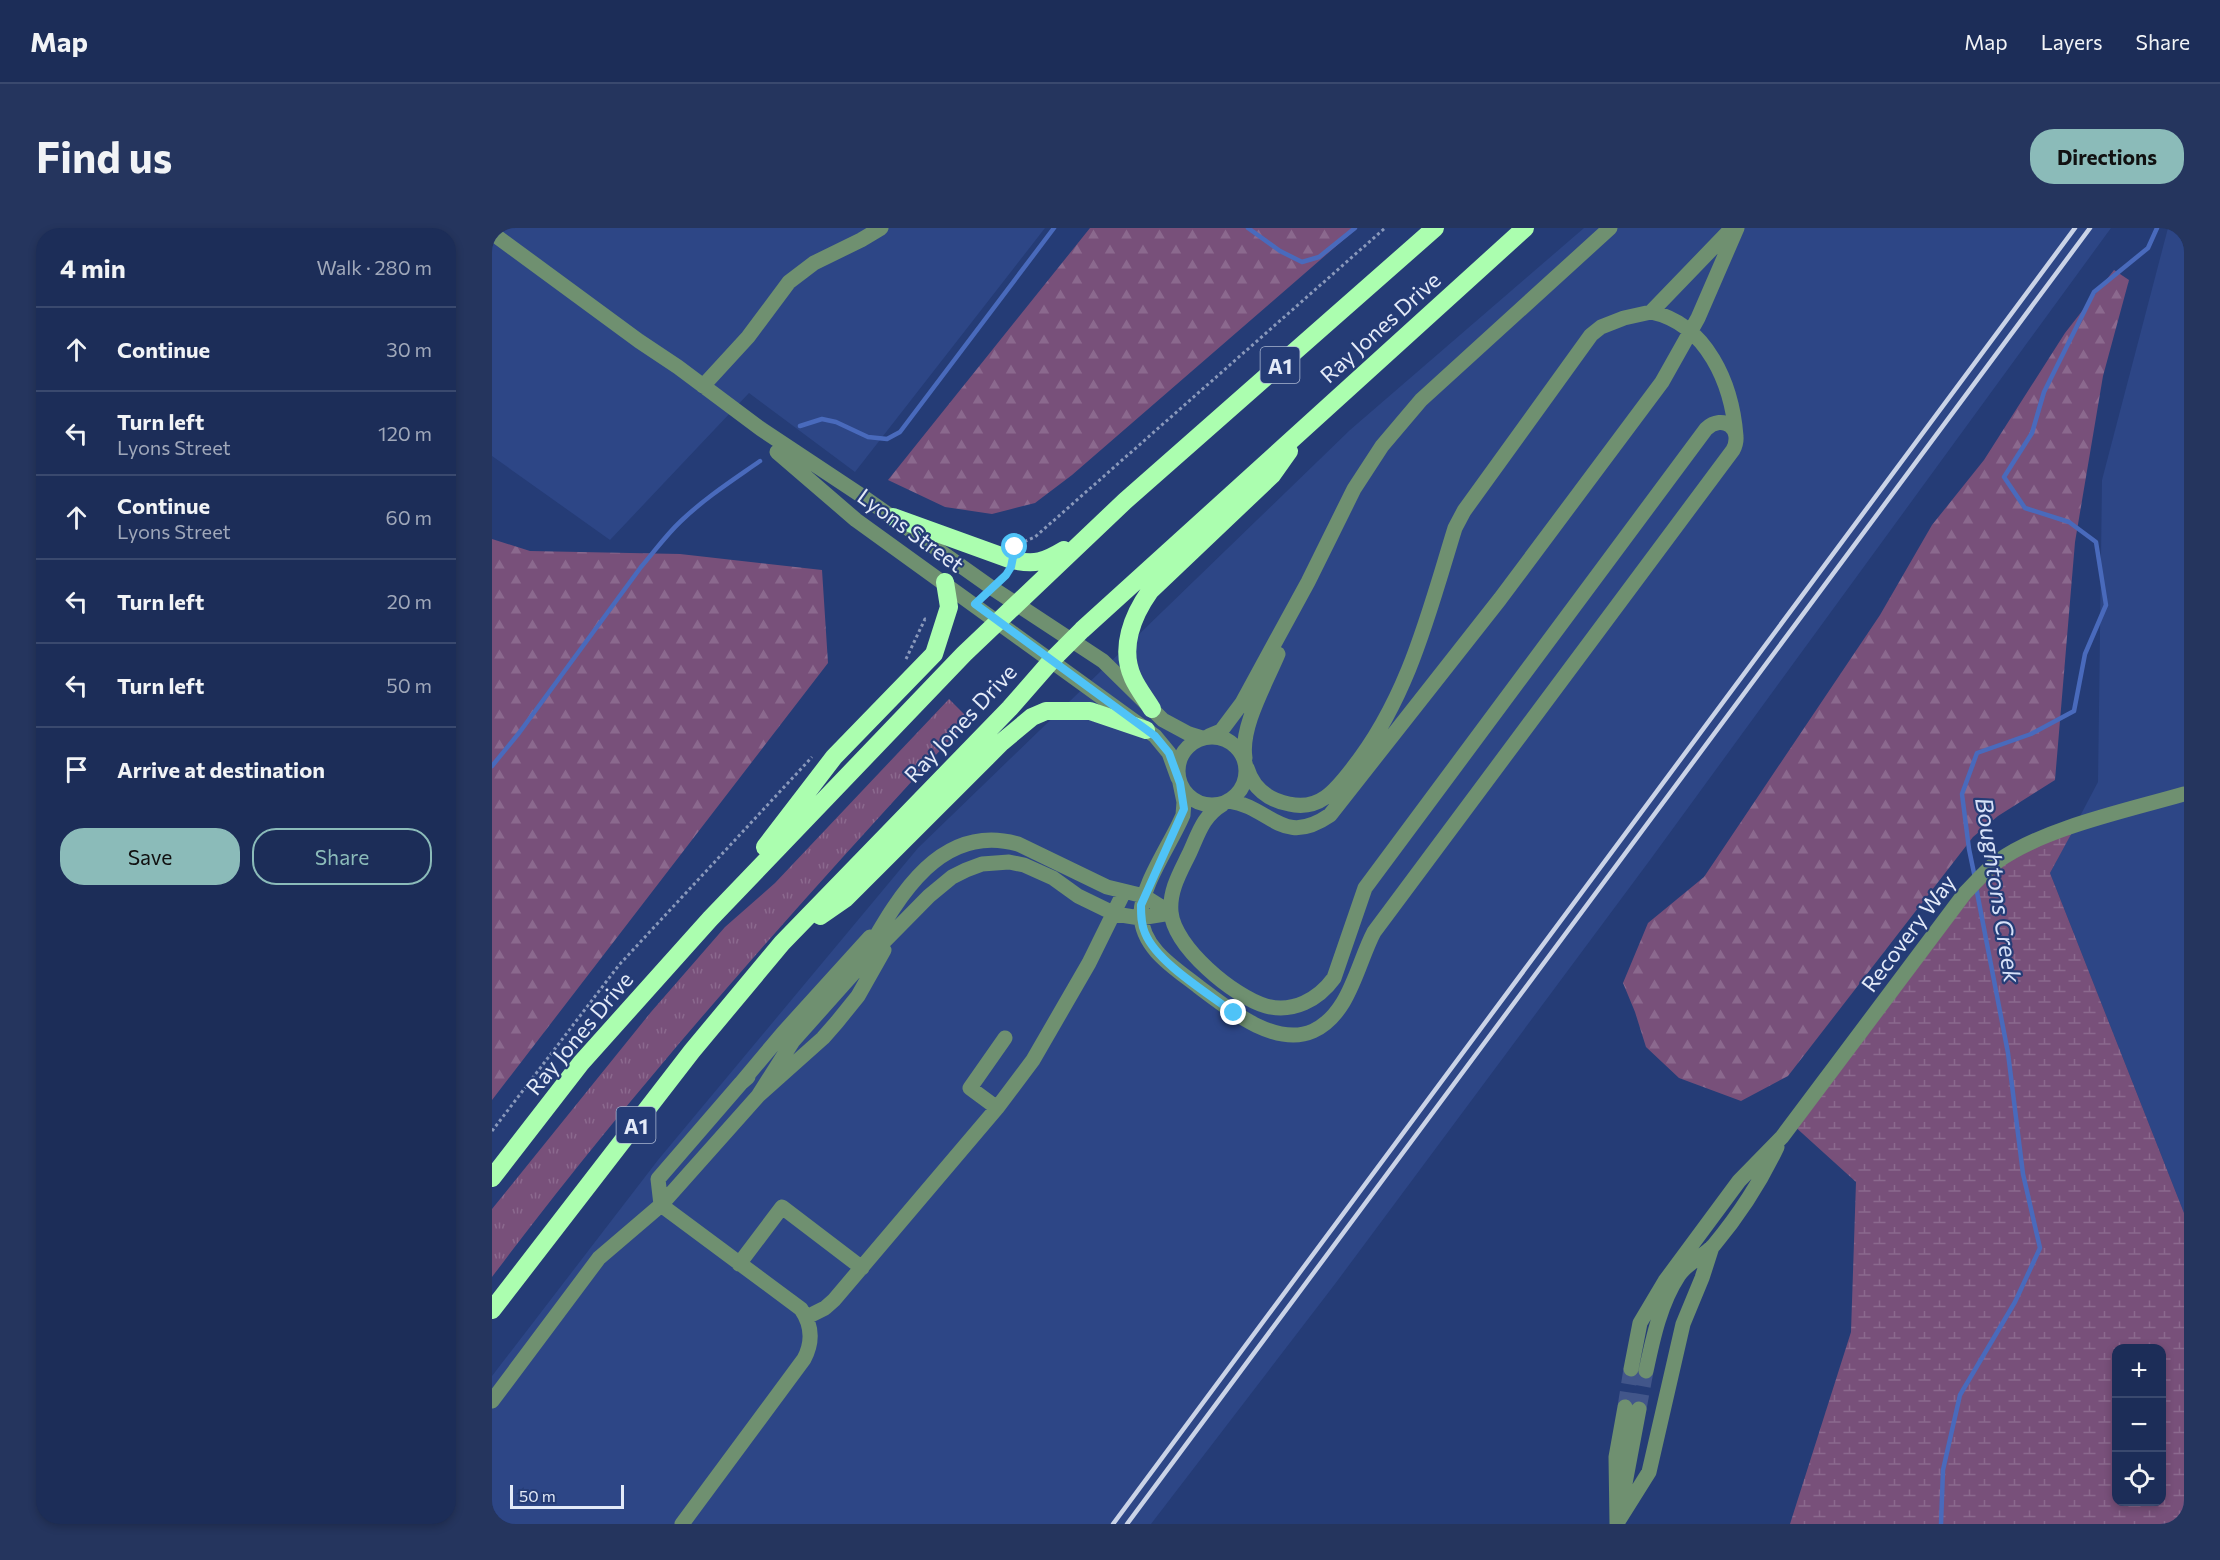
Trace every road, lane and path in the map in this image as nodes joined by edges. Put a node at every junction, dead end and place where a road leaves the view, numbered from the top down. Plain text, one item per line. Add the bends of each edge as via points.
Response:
1 (881, 228) edge
2 (1385, 228) edge
3 (1435, 228) edge
4 (1525, 228) edge
5 (1610, 228) edge
6 (1732, 228) edge
7 (1737, 228) edge
8 (492, 233) edge
9 (1651, 312) junction
10 (1691, 333) junction
11 (639, 341) junction
12 (703, 386) junction
13 (1307, 425) junction
14 (1737, 438) junction
15 (893, 517) junction
16 (1086, 537) junction
17 (1012, 560) junction
18 (945, 582) junction
19 (1308, 582) junction
20 (1016, 604) junction
21 (998, 621) junction
22 (944, 624) junction
23 (1071, 641) junction
24 (905, 659) dead end
25 (1052, 660) junction
26 (1152, 709) junction
27 (1146, 730) junction
28 (1206, 737) junction
29 (818, 750) dead end
30 (1246, 764) junction
31 (1179, 781) junction
32 (2184, 794) edge
33 (1226, 802) junction
34 (1124, 892) junction
35 (1362, 893) junction
36 (1144, 896) junction
37 (1390, 911) junction
38 (1112, 913) junction
39 (1171, 913) junction
40 (889, 915) junction
41 (1140, 918) junction
42 (710, 919) junction
43 (893, 935) junction
44 (782, 943) junction
45 (859, 967) junction
46 (1005, 1038) dead end
47 (793, 1041) junction
48 (741, 1083) junction
49 (758, 1096) junction
50 (997, 1108) junction
51 (492, 1131) edge
52 (1782, 1137) junction
53 (492, 1178) edge
54 (661, 1205) junction
55 (1712, 1247) junction
56 (740, 1264) junction
57 (862, 1268) junction
58 (492, 1310) edge
59 (807, 1317) junction
60 (492, 1401) edge
61 (1632, 1408) tunnel mouth
62 (1617, 1523) edge
63 (682, 1524) edge

1 - 12 street via 814,263 789,282 748,337
2 - 17 path via 1035,537 1015,547
3 - 16 highway, Ray Jones Drive / A1
4 - 13 highway, Ray Jones Drive / A1
5 - 19 street via 1398,425 1354,489
6 - 9 street
7 - 10 street
8 - 11 street, Lyons Street
9 - 10 street via 1670,317
9 - 30 street via 1624,318 1591,335 1464,511 1402,687 1366,751 1337,789 1313,804 1285,804 1255,786
10 - 14 street via 1716,363 1726,384
10 - 33 street via 1662,382 1500,599 1330,815 1296,828 1281,825 1242,804
11 - 12 street, Lyons Street
11 - 18 street, Lyons Street via 674,374 791,462 856,520
12 - 15 street, Lyons Street
13 - 23 highway, Ray Jones Drive / A1
13 - 26 highway via 1272,476 1150,591 1139,607 1131,627 1128,665
14 - 35 street via 1726,423 1715,423 1706,429
14 - 37 street via 1733,450
15 - 17 highway
15 - 20 street, Lyons Street
16 - 17 highway via 1047,561
16 - 20 highway, Ray Jones Drive / A1
18 - 21 street, Lyons Street
18 - 22 highway via 949,607
19 - 28 street via 1242,703 1221,731
19 - 30 street via 1249,726 1243,746
20 - 21 highway, Ray Jones Drive / A1
20 - 23 street, Lyons Street
21 - 25 street, Lyons Street
21 - 42 highway, Ray Jones Drive / A1
22 - 24 path via 925,619
22 - 42 highway via 934,654 834,758
23 - 25 highway, Ray Jones Drive / A1
23 - 26 street, Lyons Street via 1102,661
25 - 27 street, Lyons Street
25 - 44 highway, Ray Jones Drive / A1
26 - 28 street, Lyons Street via 1189,734
27 - 31 street, Lyons Street via 1169,753
27 - 44 highway via 1090,711 1046,711 1032,717 1002,742 846,898
28 - 30 street via 1232,742
28 - 31 street via 1185,749 1180,758
29 - 51 path via 619,965
30 - 33 street via 1243,787
31 - 33 street via 1194,800 1205,804
31 - 36 street, Lyons Street via 1183,815
32 - 52 street, Recovery Way via 2037,840 1981,875
33 - 39 street via 1206,817 1175,883
34 - 36 street
34 - 38 street
34 - 40 street via 1018,844 988,839 959,846 936,859 901,896
35 - 37 street via 1361,904 1370,915 1381,917
35 - 39 street via 1334,978 1311,1001 1293,1006 1257,1002 1212,973 1183,942
36 - 39 street
36 - 41 street, Lyons Street
37 - 41 street via 1374,932 1331,1018 1313,1031 1290,1035 1234,1013 1163,959 1151,945
38 - 41 street
38 - 43 street via 1037,870 996,861 952,877 928,896
38 - 50 street via 1059,1018
39 - 41 street
40 - 45 street
40 - 48 street
42 - 53 highway, Ray Jones Drive / A1 via 581,1063
43 - 45 street
43 - 49 street via 848,1010
44 - 58 highway, Ray Jones Drive / A1 via 692,1051
45 - 47 street
46 - 50 street via 970,1088
47 - 48 street
47 - 49 street
48 - 54 street via 658,1179
49 - 54 street
50 - 57 street
52 - 55 street, Recovery Way via 1762,1178
52 - 55 street, Recovery Way via 1750,1167 1650,1304 1640,1323 1639,1370 1680,1273
54 - 56 street
54 - 60 street via 599,1258
55 - 62 street via 1683,1324 1649,1472
56 - 57 street via 782,1207
56 - 59 street via 793,1302
57 - 59 street via 825,1308
59 - 63 street via 811,1335 804,1359
61 - 62 street via 1616,1457

